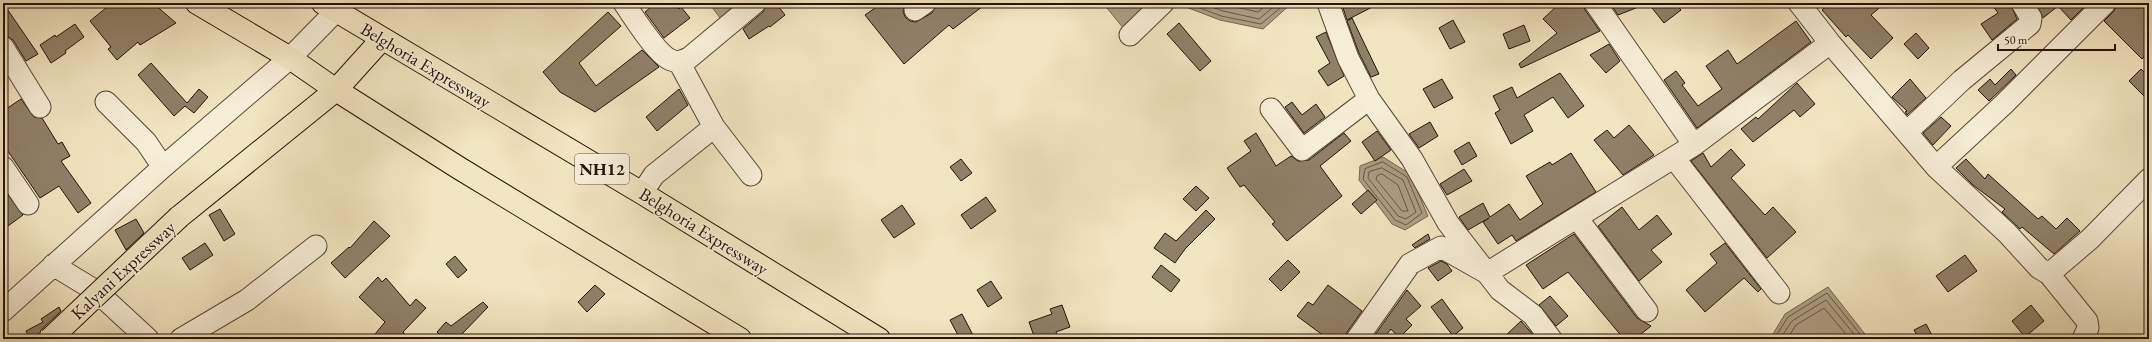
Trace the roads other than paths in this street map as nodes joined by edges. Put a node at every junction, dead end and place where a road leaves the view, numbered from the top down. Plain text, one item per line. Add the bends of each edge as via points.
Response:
1 (197, 3) edge
2 (624, 3) edge
3 (755, 3) edge
4 (1163, 3) edge
5 (1328, 3) edge
6 (1595, 3) edge
7 (1799, 3) edge
8 (2022, 3) edge
9 (2105, 3) edge
10 (329, 7) edge
11 (1130, 35) dead end
12 (382, 39) junction
13 (1830, 43) junction
14 (3, 47) edge
15 (290, 58) junction
16 (679, 62) junction
17 (336, 90) junction
18 (1369, 99) junction
19 (106, 102) dead end
20 (40, 107) dead end
21 (1271, 109) dead end
22 (714, 127) junction
23 (1907, 132) junction
24 (1694, 145) junction
25 (1674, 158) junction
26 (3, 167) edge
27 (163, 167) junction
28 (1936, 167) junction
29 (750, 175) dead end
30 (2149, 179) edge
31 (642, 193) junction
32 (28, 204) dead end
33 (1577, 218) junction
34 (316, 246) dead end
35 (53, 265) junction
36 (1487, 273) junction
37 (2050, 274) junction
38 (1779, 293) dead end
39 (3, 311) edge
40 (1647, 311) dead end
41 (50, 339) edge
42 (148, 339) edge
43 (181, 339) edge
44 (740, 339) edge
45 (879, 339) edge
46 (1356, 339) edge
47 (1551, 339) edge
48 (2083, 339) edge

1 - 15 highway
2 - 16 street via 661,53 670,60
3 - 16 street via 688,58
4 - 11 street
5 - 18 street via 1348,58
6 - 24 street
7 - 13 street
8 - 23 street via 2031,18 2030,24 1962,80
9 - 28 street via 2004,104
10 - 12 highway, Belghoria Expressway / NH12
10 - 15 street
12 - 17 highway, Kalyani Expressway
12 - 31 highway, Belghoria Expressway / NH12
13 - 23 street
13 - 24 street
14 - 20 street
15 - 17 highway
15 - 27 street
16 - 22 street
17 - 41 highway, Kalyani Expressway, bridge via 179,217
17 - 44 highway
18 - 21 street via 1302,150
18 - 36 street via 1412,159 1448,223
19 - 27 street via 146,142
22 - 29 street
22 - 31 street via 654,175
23 - 28 street
24 - 25 street
25 - 33 street
25 - 38 street
26 - 32 street
27 - 35 street
28 - 37 street via 2007,233 2039,268
30 - 37 street via 2090,239
31 - 45 highway, Belghoria Expressway / NH12
33 - 36 street
33 - 40 street
34 - 43 street via 247,300
35 - 39 street
35 - 42 street via 96,291
36 - 46 street via 1441,247 1410,264
36 - 47 street via 1500,290 1532,315
37 - 48 street via 2087,321 2088,328

